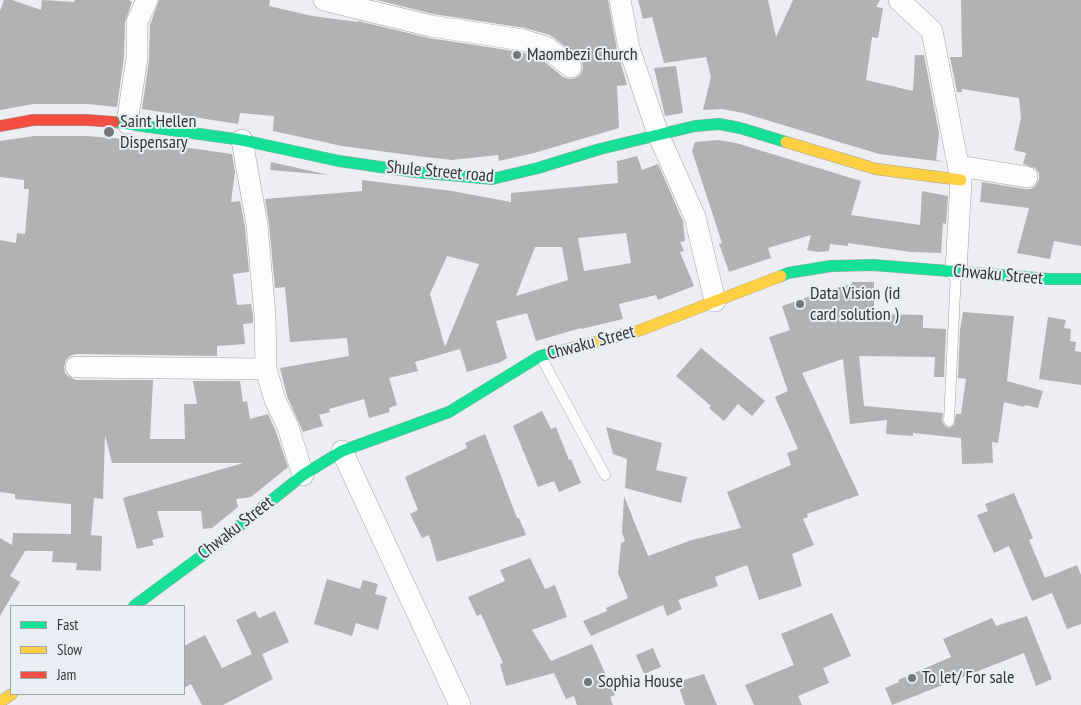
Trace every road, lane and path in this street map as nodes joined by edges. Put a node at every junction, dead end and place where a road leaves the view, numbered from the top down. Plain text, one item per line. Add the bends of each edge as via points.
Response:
1 (147, 0) edge
2 (324, 0) edge
3 (620, 0) edge
4 (898, 0) edge
5 (571, 67) dead end
6 (127, 123) junction
7 (0, 126) edge
8 (658, 134) junction
9 (242, 140) junction
10 (960, 173) junction
11 (1027, 177) dead end
12 (956, 271) junction
13 (1081, 279) edge
14 (715, 301) junction
15 (540, 356) junction
16 (76, 367) dead end
17 (266, 369) junction
18 (949, 421) dead end
19 (342, 451) junction
20 (303, 474) junction
21 (605, 476) dead end
22 (135, 605) edge
23 (10, 695) edge
24 (0, 702) edge
25 (460, 705) edge

1 - 6 street via 137,22 137,58
2 - 5 street via 431,26 523,40 546,47
3 - 8 street via 629,48
4 - 10 street via 932,31
6 - 7 main road, Shule Street road via 33,120
6 - 9 main road, Shule Street road
8 - 9 main road, Shule Street road via 492,178 415,172 339,161
8 - 10 main road, Shule Street road via 719,124 876,169
8 - 14 street via 695,217
9 - 17 street via 257,225
10 - 11 street
10 - 12 street
12 - 13 main road, Chwaku Street
12 - 14 main road, Chwaku Street via 873,265 831,266 788,273
12 - 18 lane
14 - 15 main road, Chwaku Street via 638,331
15 - 19 main road, Chwaku Street via 449,412
15 - 21 lane
16 - 17 street
17 - 20 street
19 - 20 main road, Chwaku Street
19 - 25 street
20 - 22 main road, Chwaku Street
23 - 24 main road

